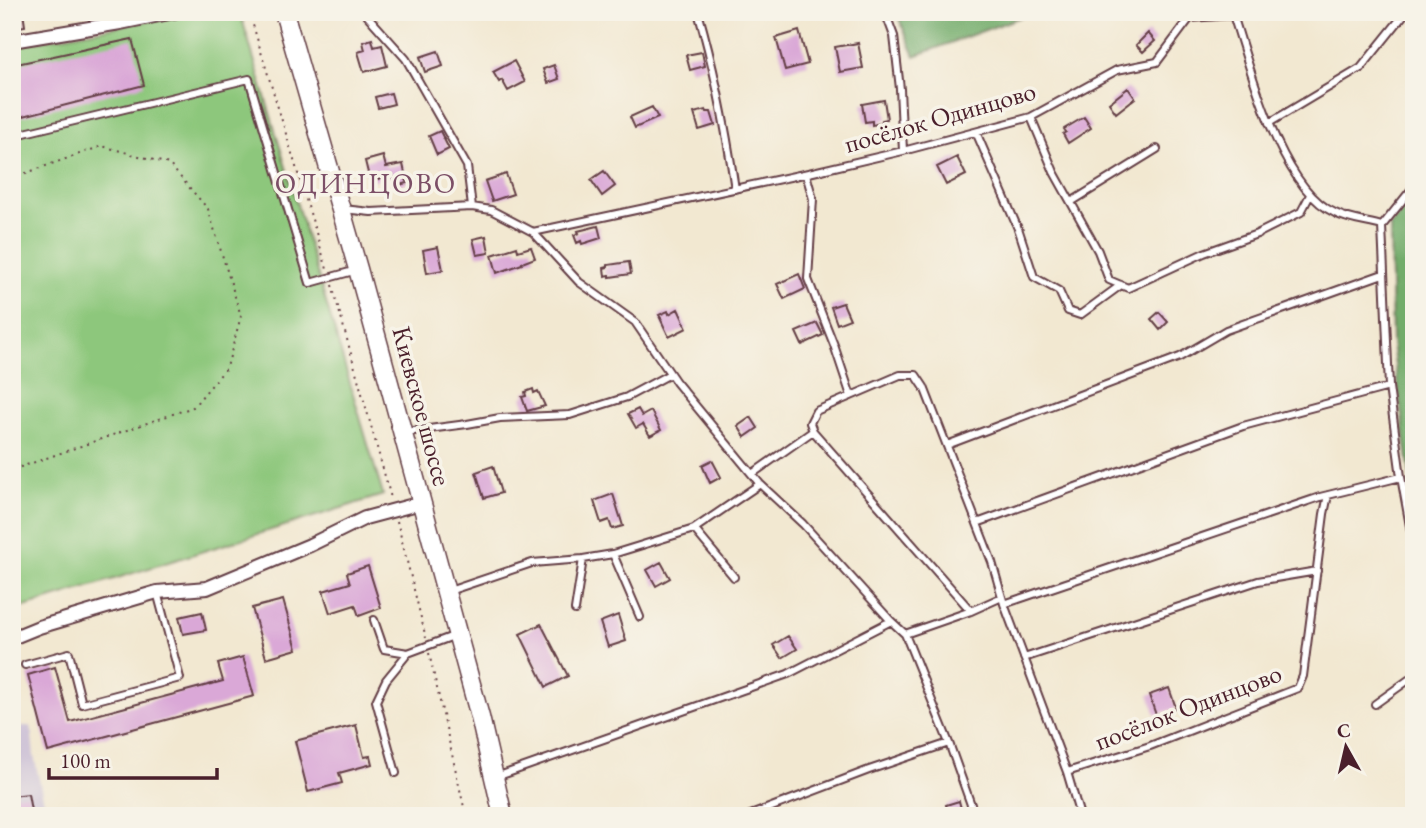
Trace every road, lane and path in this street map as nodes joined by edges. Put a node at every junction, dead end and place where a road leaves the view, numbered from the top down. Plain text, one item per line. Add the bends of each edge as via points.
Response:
1 (174, 12) edge
2 (250, 12) edge
3 (284, 12) edge
4 (364, 12) edge
5 (698, 12) edge
6 (885, 12) edge
7 (1246, 12) edge
8 (1406, 12) edge
9 (1233, 15) junction
10 (118, 18) edge
11 (12, 41) edge
12 (1031, 117) junction
13 (1269, 123) junction
14 (976, 132) junction
15 (12, 136) edge
16 (1157, 149) dead end
17 (902, 151) junction
18 (806, 174) junction
19 (12, 178) edge
20 (1414, 186) edge
21 (735, 189) junction
22 (1310, 195) junction
23 (1071, 202) junction
24 (472, 207) junction
25 (340, 209) junction
26 (1382, 226) junction
27 (534, 232) junction
28 (358, 270) junction
29 (1383, 274) junction
30 (330, 278) junction
31 (1121, 285) junction
32 (670, 374) junction
33 (1389, 387) junction
34 (851, 396) junction
35 (813, 430) junction
36 (402, 433) junction
37 (947, 445) junction
38 (12, 470) edge
39 (751, 474) junction
40 (1401, 477) junction
41 (760, 484) junction
42 (1328, 495) junction
43 (421, 503) junction
44 (394, 509) junction
45 (977, 523) junction
46 (694, 529) junction
47 (1414, 548) edge
48 (613, 554) junction
49 (583, 559) junction
50 (1317, 570) junction
51 (734, 577) dead end
52 (157, 592) junction
53 (446, 592) junction
54 (1003, 601) junction
55 (575, 610) dead end
56 (971, 611) junction
57 (640, 617) dead end
58 (374, 620) dead end
59 (891, 621) junction
60 (457, 634) junction
61 (905, 634) junction
62 (12, 638) edge
63 (427, 645) junction
64 (408, 653) junction
65 (1024, 658) junction
66 (25, 665) dead end
67 (1414, 676) edge
68 (1375, 704) dead end
69 (949, 743) junction
70 (1068, 772) junction
71 (396, 773) dead end
72 (494, 778) junction
73 (466, 816) edge
74 (503, 816) edge
75 (748, 816) edge
76 (975, 816) edge
77 (1080, 816) edge

1 - 10 street
2 - 30 path
3 - 25 main road, Киевское шоссе
4 - 24 lane via 406,59 467,166
5 - 21 lane via 727,133
6 - 17 lane via 894,36
7 - 9 lane, посёлок Одинцово
8 - 13 lane via 1361,68
9 - 12 lane, посёлок Одинцово via 1190,18 1157,62 1117,70
9 - 13 lane
10 - 11 street
12 - 14 lane, посёлок Одинцово
12 - 23 lane
13 - 22 lane via 1285,159
14 - 17 lane, посёлок Одинцово
14 - 31 lane via 1034,277 1059,291 1068,311 1080,315
15 - 30 lane via 249,79 310,283
16 - 23 lane
17 - 18 lane, посёлок Одинцово
18 - 21 lane, посёлок Одинцово
18 - 34 lane via 813,199 808,279
19 - 38 path via 102,146 169,164 208,209 241,316 227,367 192,407
20 - 26 lane
21 - 27 lane, посёлок Одинцово
22 - 26 lane via 1335,214
22 - 31 lane via 1301,212 1257,234 1128,288
23 - 31 lane via 1109,279
24 - 25 lane
24 - 27 lane via 491,210
25 - 28 main road, Киевское шоссе
26 - 29 lane
27 - 32 lane via 579,282 635,322
28 - 30 lane
28 - 36 main road, Киевское шоссе
29 - 33 lane
29 - 37 lane via 1226,330 1181,358
30 - 44 path
32 - 36 lane via 627,397 570,415 500,418
32 - 39 lane
33 - 40 lane
33 - 45 lane via 1243,426
34 - 35 lane via 816,411 810,423
34 - 37 lane, посёлок Одинцово via 900,375 916,375
35 - 39 lane
35 - 56 lane
36 - 43 main road, Киевское шоссе
37 - 45 lane, посёлок Одинцово
39 - 41 lane
40 - 42 lane
40 - 47 lane
41 - 46 lane
41 - 59 lane
42 - 50 lane, посёлок Одинцово
42 - 54 lane
43 - 44 street
43 - 53 main road, Киевское шоссе
44 - 52 street via 207,588
44 - 63 path
45 - 54 lane, посёлок Одинцово
46 - 48 lane
46 - 51 lane
48 - 49 lane
48 - 57 lane
49 - 53 lane via 532,563
49 - 55 lane
50 - 65 lane via 1258,581
50 - 70 lane, посёлок Одинцово via 1298,688 1150,746
52 - 62 street
52 - 66 lane via 180,678 82,704 69,653
53 - 60 main road, Киевское шоссе
54 - 56 lane
54 - 65 lane, посёлок Одинцово
56 - 61 lane
58 - 64 lane via 384,649
59 - 61 lane
59 - 72 lane via 788,674
60 - 63 lane
60 - 72 main road, Киевское шоссе
61 - 69 lane
63 - 64 lane
63 - 73 path
64 - 71 lane via 376,701
65 - 70 lane, посёлок Одинцово
67 - 68 lane
69 - 75 lane
69 - 76 lane
70 - 77 lane, посёлок Одинцово
72 - 74 main road, Киевское шоссе

